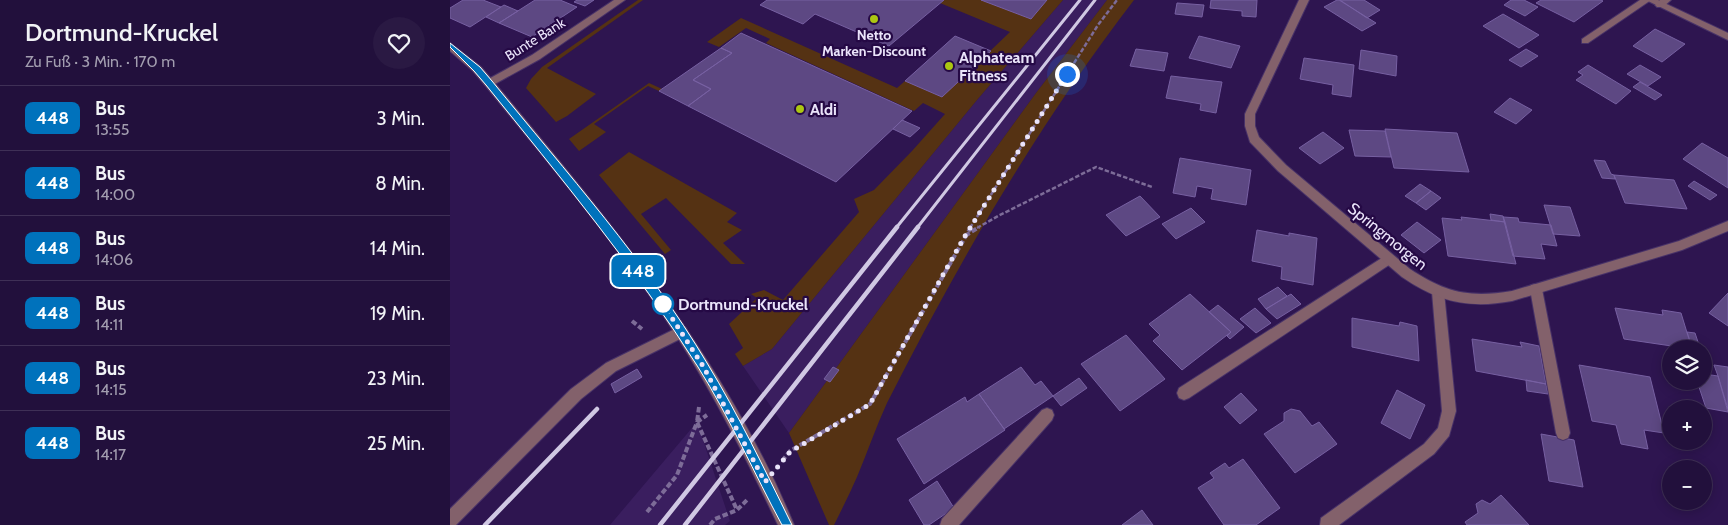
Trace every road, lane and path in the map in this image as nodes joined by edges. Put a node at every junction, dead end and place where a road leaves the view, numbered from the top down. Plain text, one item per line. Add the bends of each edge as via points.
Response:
1 (620, 0) edge
2 (1117, 0) edge
3 (1304, 0) edge
4 (1646, 0) edge
5 (1659, 2) edge
6 (1728, 37) edge
7 (1585, 41) dead end
8 (450, 46) edge
9 (489, 83) junction
10 (1152, 187) dead end
11 (1728, 226) edge
12 (965, 236) junction
13 (1388, 259) junction
14 (1536, 289) junction
15 (1438, 292) junction
16 (681, 332) junction
17 (1184, 393) dead end
18 (700, 404) dead end
19 (724, 404) junction
20 (1047, 415) dead end
21 (697, 422) junction
22 (1563, 433) dead end
23 (765, 482) junction
24 (647, 512) dead end
25 (450, 520) edge
26 (1327, 524) dead end
27 (710, 525) edge
28 (786, 525) edge
29 (948, 525) edge

1 - 9 street, Bunte Bank via 536,57
2 - 12 path
3 - 13 street, Springmorgen via 1250,114 1254,139 1282,168
4 - 7 street
5 - 6 street
8 - 9 street
9 - 16 street via 614,239
10 - 12 path via 1096,167
11 - 14 street, Springmorgen via 1682,245
12 - 23 path via 870,404 790,452
13 - 15 street, Springmorgen
13 - 17 street
14 - 15 street, Springmorgen via 1489,300 1456,298
14 - 22 street
15 - 26 street via 1449,411 1444,432 1429,449
16 - 19 street
16 - 25 street via 611,367 576,394
18 - 21 path
19 - 21 path
19 - 23 street
20 - 29 street
21 - 24 path via 676,475
21 - 27 path via 737,510 715,519
23 - 28 street

